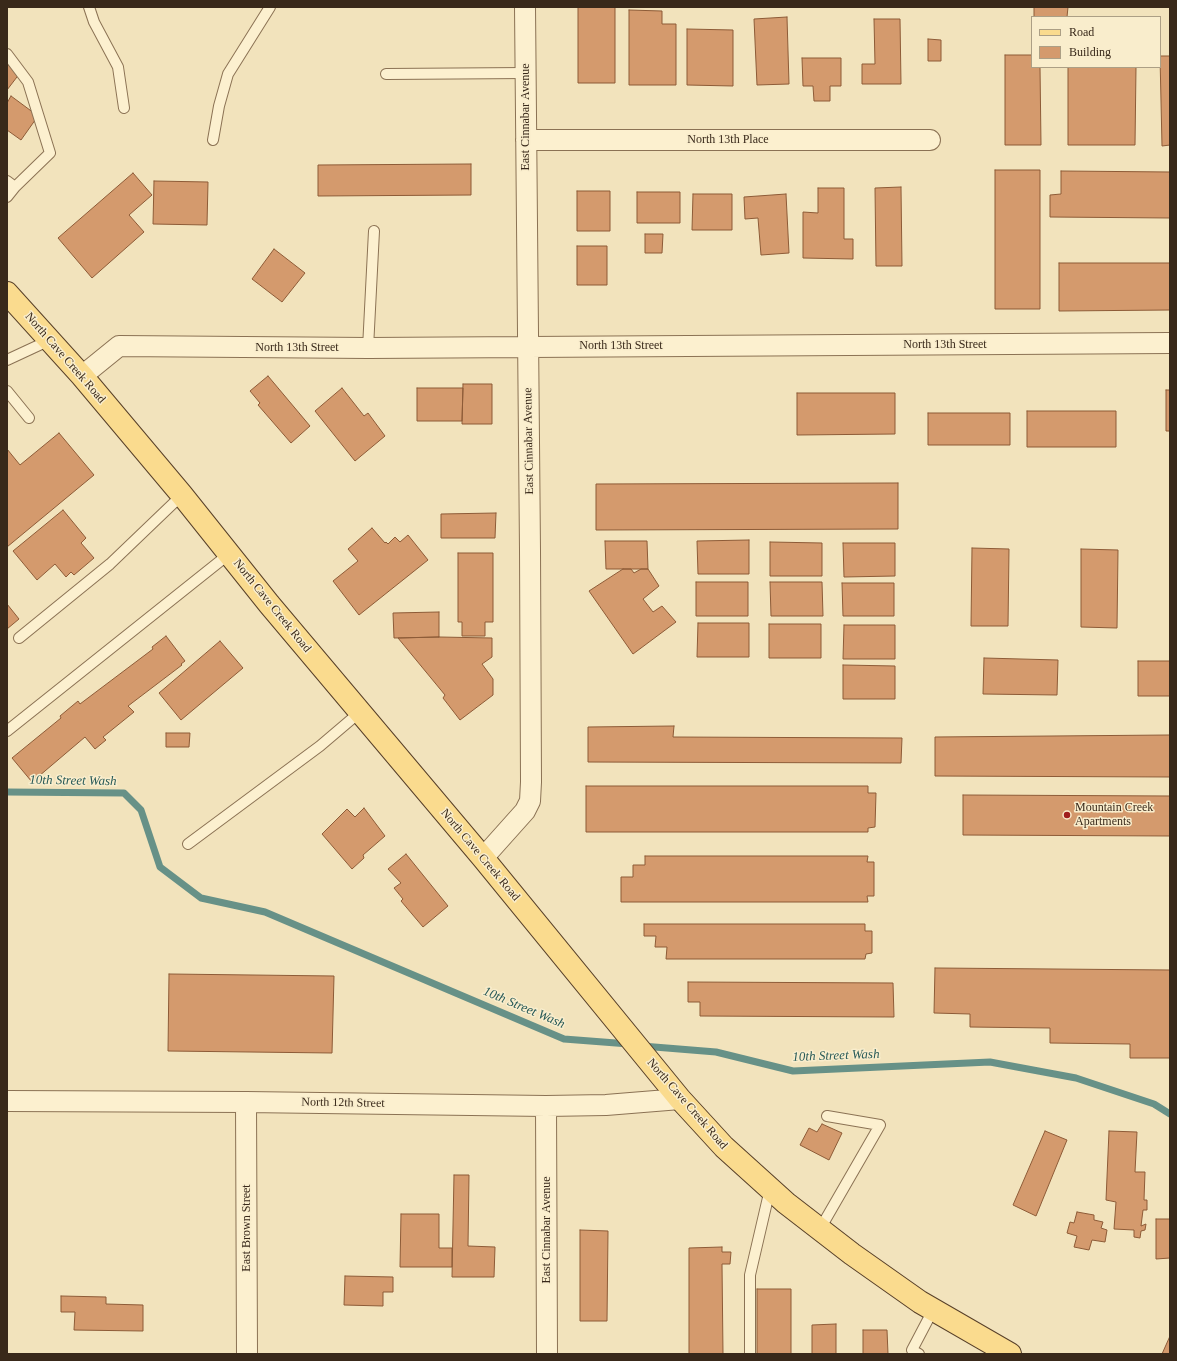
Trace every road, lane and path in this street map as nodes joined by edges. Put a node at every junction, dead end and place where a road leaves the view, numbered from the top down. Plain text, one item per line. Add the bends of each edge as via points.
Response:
1 (89, 7) edge
2 (270, 7) edge
3 (525, 7) edge
4 (7, 54) edge
5 (526, 72) junction
6 (386, 74) dead end
7 (124, 108) dead end
8 (213, 140) dead end
9 (526, 140) junction
10 (930, 140) dead end
11 (11, 184) edge
12 (7, 197) edge
13 (374, 231) dead end
14 (7, 293) edge
15 (50, 340) junction
16 (1170, 343) edge
17 (528, 347) junction
18 (368, 348) junction
19 (7, 360) edge
20 (82, 376) junction
21 (7, 391) edge
22 (29, 418) dead end
23 (182, 495) junction
24 (229, 554) junction
25 (19, 638) dead end
26 (360, 712) junction
27 (7, 731) edge
28 (188, 844) dead end
29 (483, 858) junction
30 (680, 1099) junction
31 (7, 1101) edge
32 (246, 1102) junction
33 (546, 1106) junction
34 (827, 1116) dead end
35 (770, 1189) junction
36 (820, 1229) junction
37 (933, 1310) junction
38 (247, 1354) edge
39 (547, 1354) edge
40 (750, 1354) edge
41 (919, 1354) edge
42 (1010, 1354) edge

1 - 7 lane via 94,22 118,67
2 - 8 lane via 228,74
3 - 5 street, East Cinnabar Avenue
4 - 11 lane via 28,82 50,153
5 - 6 lane
5 - 9 street, East Cinnabar Avenue
9 - 10 street, North 13th Place
9 - 17 street, East Cinnabar Avenue
11 - 12 lane
13 - 18 lane
14 - 15 main road, North Cave Creek Road
15 - 19 lane
15 - 20 main road, North Cave Creek Road
16 - 17 street, North 13th Street
17 - 18 street, North 13th Street
17 - 29 street, East Cinnabar Avenue via 530,801 525,811
18 - 20 street, North 13th Street via 119,346
20 - 23 main road, North Cave Creek Road
21 - 22 lane
23 - 24 main road, North Cave Creek Road
23 - 25 lane via 110,564
24 - 26 main road, North Cave Creek Road
24 - 27 lane
26 - 28 lane via 320,746
26 - 29 main road, North Cave Creek Road
29 - 30 main road, North Cave Creek Road
30 - 33 street, North 12th Street via 606,1105
30 - 35 main road, North Cave Creek Road via 724,1147
31 - 32 street, North 12th Street
32 - 33 street, North 12th Street
32 - 38 street, East Brown Street
33 - 39 street, East Cinnabar Avenue
34 - 36 lane via 880,1125
35 - 36 main road, North Cave Creek Road
35 - 40 lane via 750,1276
36 - 37 main road, North Cave Creek Road
37 - 41 lane via 912,1350
37 - 42 main road, North Cave Creek Road

